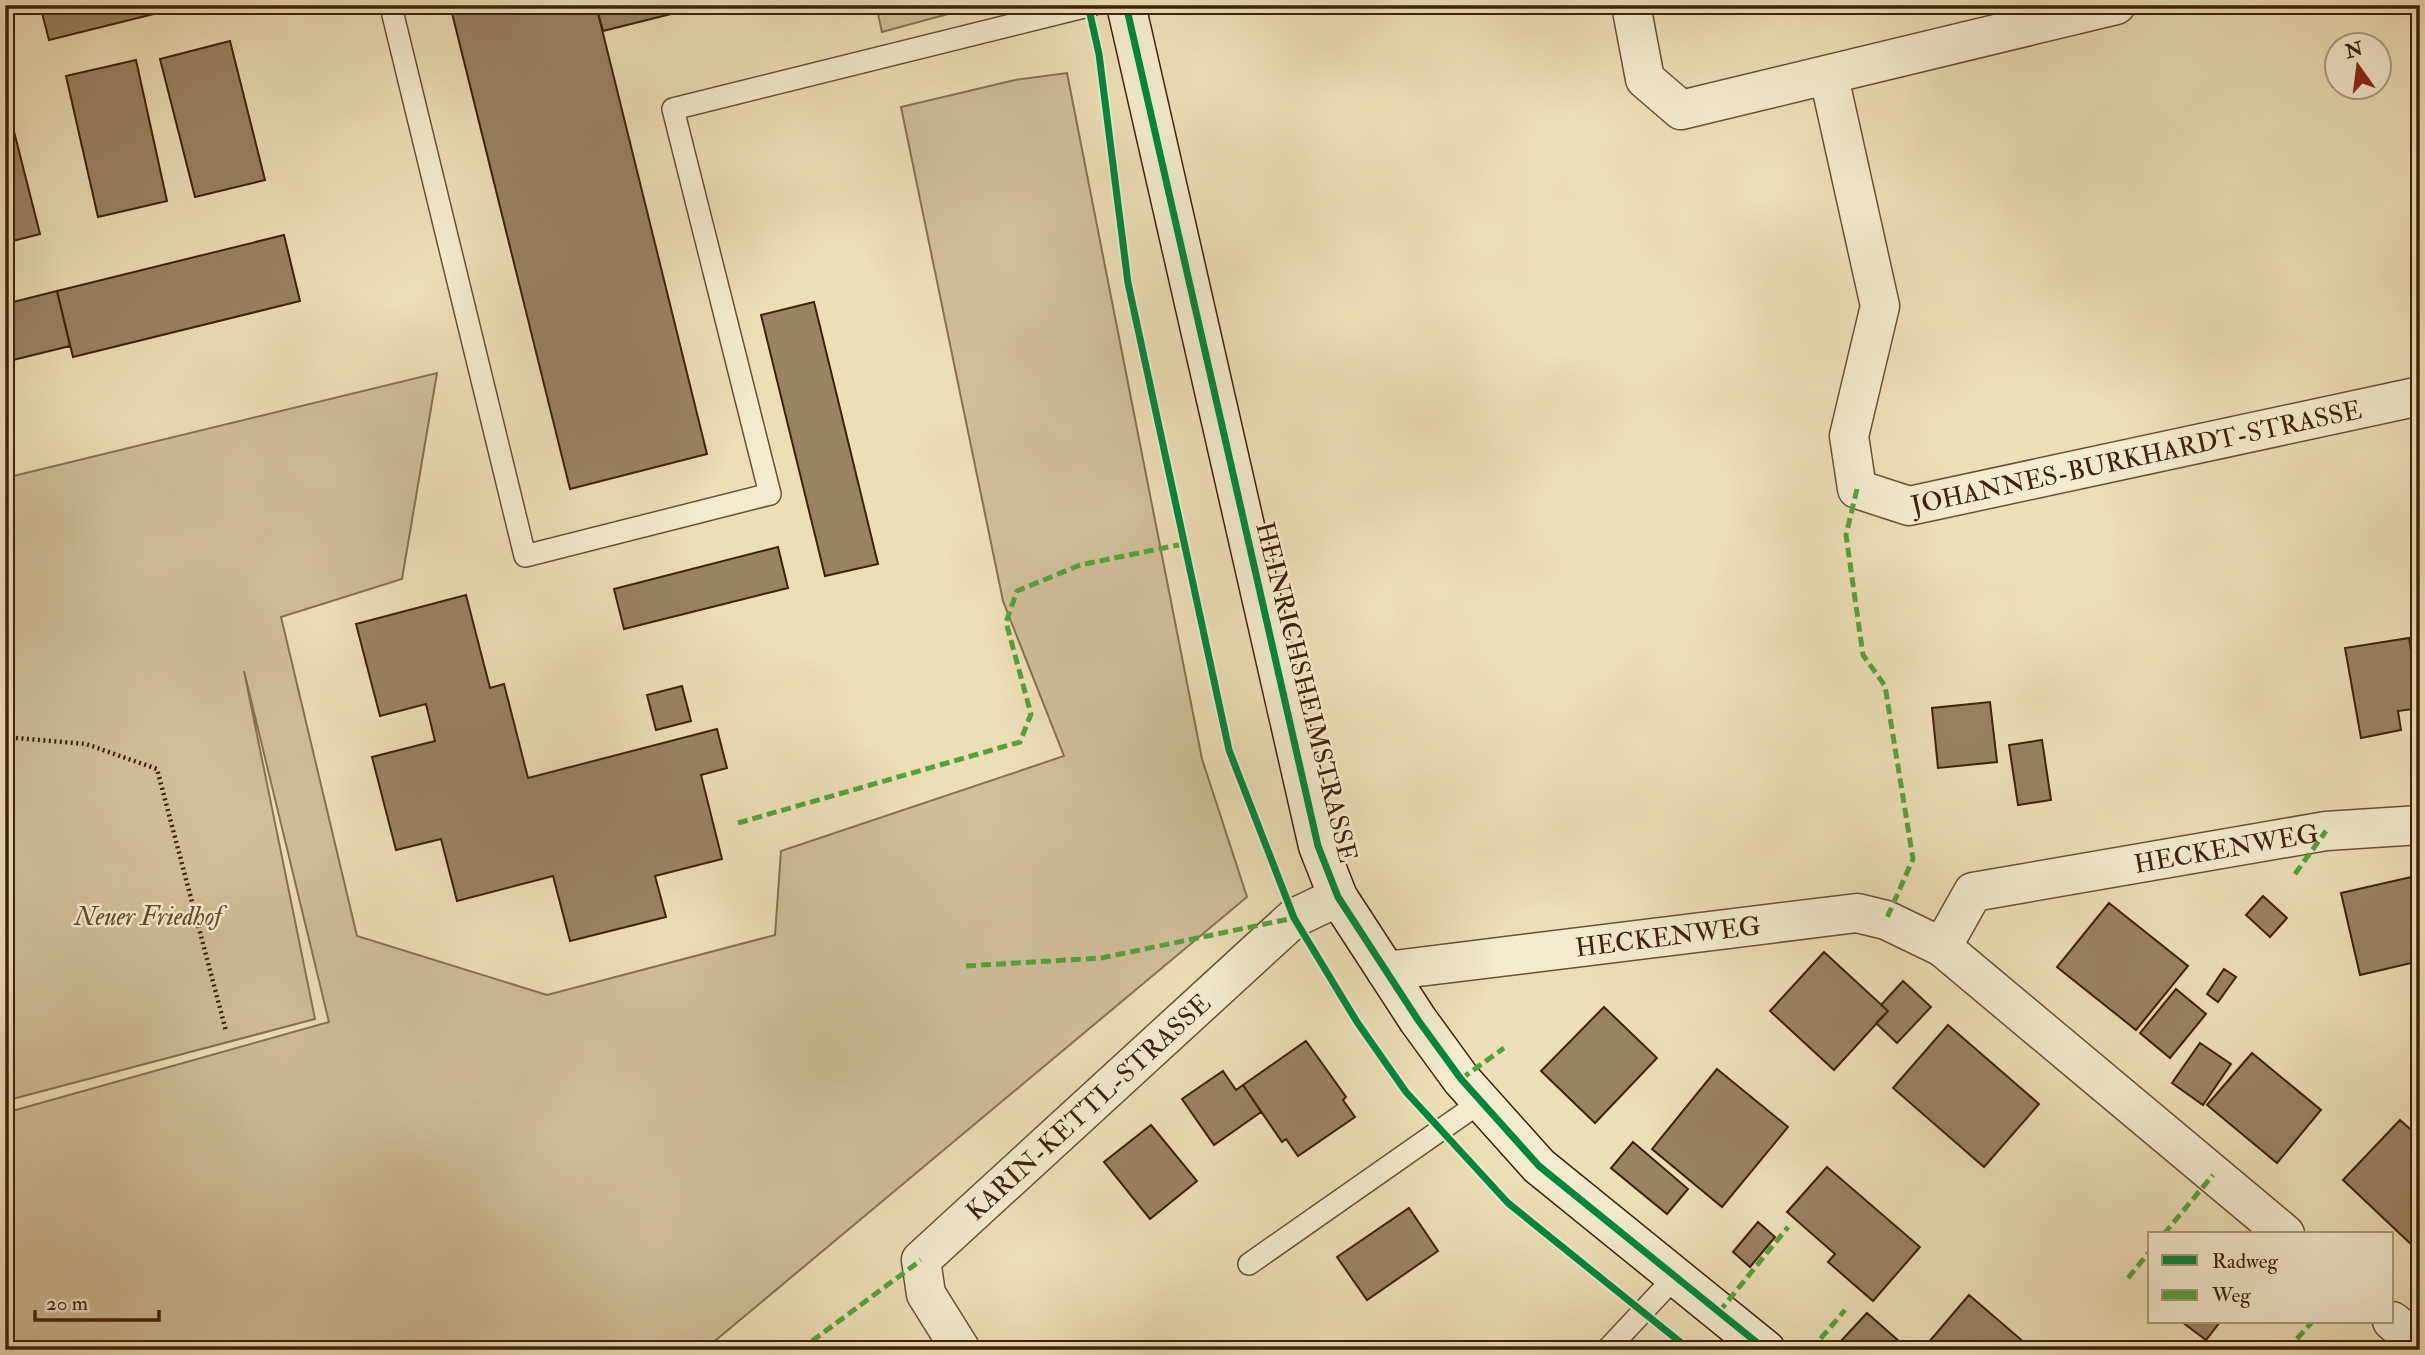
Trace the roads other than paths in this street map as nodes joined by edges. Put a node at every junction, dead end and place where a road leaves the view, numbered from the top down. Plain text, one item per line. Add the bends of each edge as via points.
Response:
1 (1092, 5) edge
2 (1126, 5) edge
3 (1631, 5) edge
4 (2116, 5) edge
5 (393, 16) dead end
6 (1829, 77) junction
7 (2420, 396) edge
8 (2420, 825) edge
9 (1338, 897) junction
10 (1942, 947) junction
11 (1386, 971) junction
12 (1482, 1101) junction
13 (2283, 1232) edge
14 (1248, 1264) dead end
15 (1675, 1277) junction
16 (2394, 1323) edge
17 (2420, 1343) edge
18 (961, 1350) edge
19 (1607, 1350) edge
20 (1766, 1350) edge

1 - 5 lane via 673,109 770,494 525,556
2 - 9 street, HEINRICHSHEIMSTRASSE via 1318,846
3 - 6 street via 1645,79 1681,110
4 - 6 street
6 - 7 street, JOHANNES-BURKHARDT-STRASSE via 1880,306 1849,436 1857,489 1909,506
8 - 10 street, HECKENWEG via 2326,831 1973,892
9 - 11 street, HEINRICHSHEIMSTRASSE
9 - 18 street, KARIN-KETTL-STRASSE via 1294,918 921,1260 926,1294
10 - 11 street, HECKENWEG via 1886,920 1857,912
10 - 13 street, HECKENWEG
11 - 12 street, HEINRICHSHEIMSTRASSE via 1461,1079
12 - 14 lane
12 - 15 street, HEINRICHSHEIMSTRASSE via 1539,1166
15 - 19 lane
15 - 20 street, HEINRICHSHEIMSTRASSE
16 - 17 street

